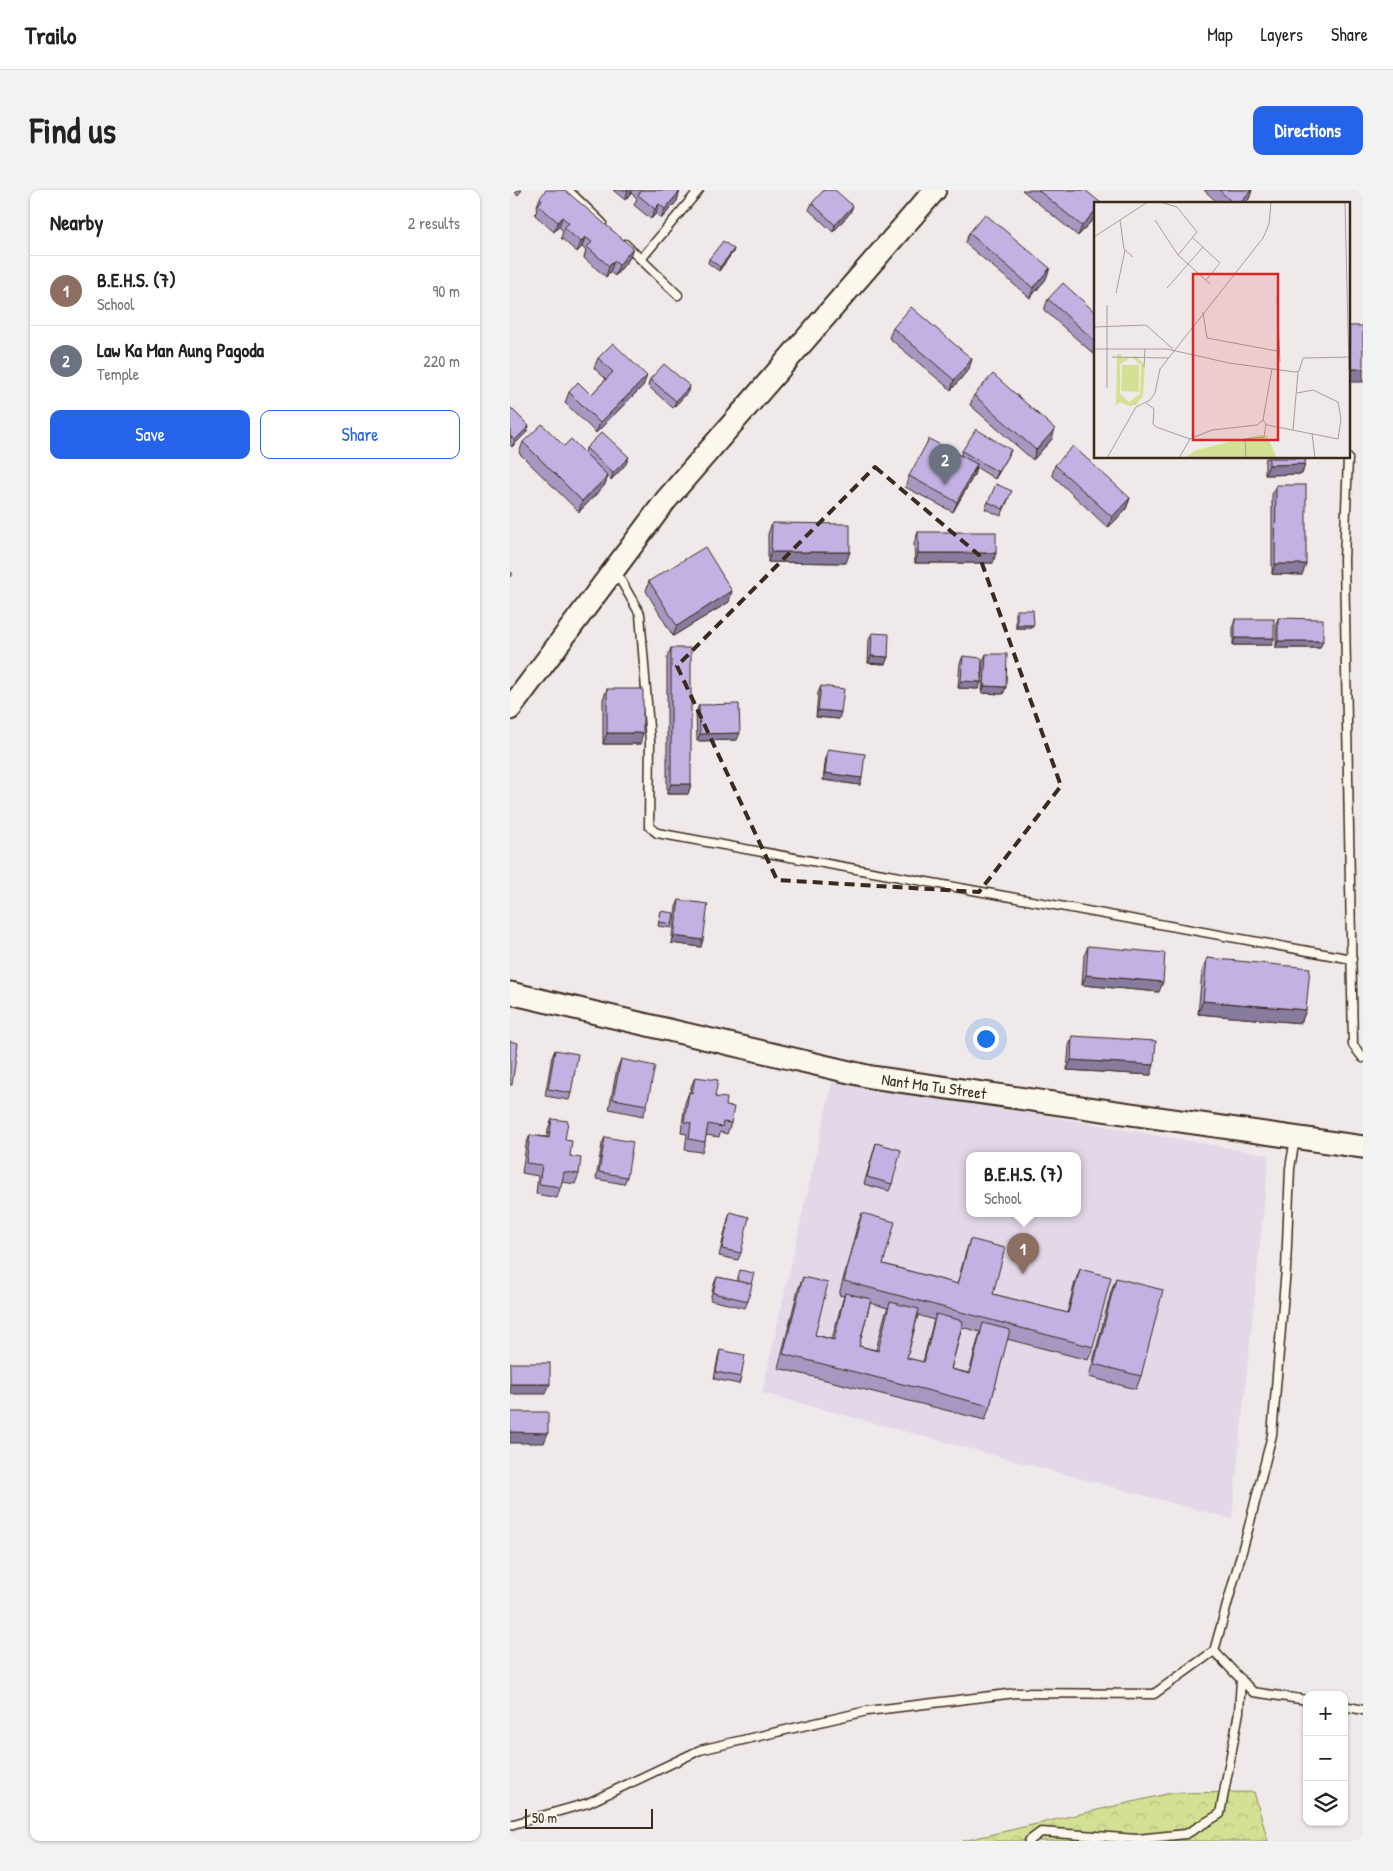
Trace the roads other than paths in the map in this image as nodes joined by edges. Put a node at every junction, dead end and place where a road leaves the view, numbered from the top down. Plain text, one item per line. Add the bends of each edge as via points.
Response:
1 (568, 190) edge
2 (699, 190) edge
3 (934, 190) edge
4 (606, 226) edge
5 (620, 239) edge
6 (641, 259) junction
7 (678, 295) dead end
8 (1348, 459) edge
9 (614, 569) junction
10 (510, 709) edge
11 (1352, 959) junction
12 (510, 993) edge
13 (1363, 1058) edge
14 (1295, 1137) junction
15 (1363, 1147) edge
16 (1214, 1651) junction
17 (1241, 1679) junction
18 (1303, 1699) edge
19 (1348, 1707) edge
20 (1363, 1710) edge
21 (510, 1825) edge
22 (1029, 1841) edge

1 - 4 lane
2 - 6 lane
3 - 9 street via 666,500
5 - 6 lane
6 - 7 lane
8 - 11 lane via 1344,560
9 - 10 street
9 - 11 lane via 640,614 650,741 648,826 657,833
11 - 13 lane via 1353,1045
12 - 14 street, Nant Ma Tu Street via 871,1077
14 - 15 street, Nant Ma Tu Street
14 - 16 lane via 1290,1168 1286,1269 1272,1434
16 - 17 lane
16 - 21 lane via 1154,1694 1016,1693 867,1710 700,1750 588,1802
17 - 18 lane via 1253,1692
17 - 22 lane via 1239,1712 1220,1814 1186,1834 1137,1839 1041,1832
19 - 20 lane

